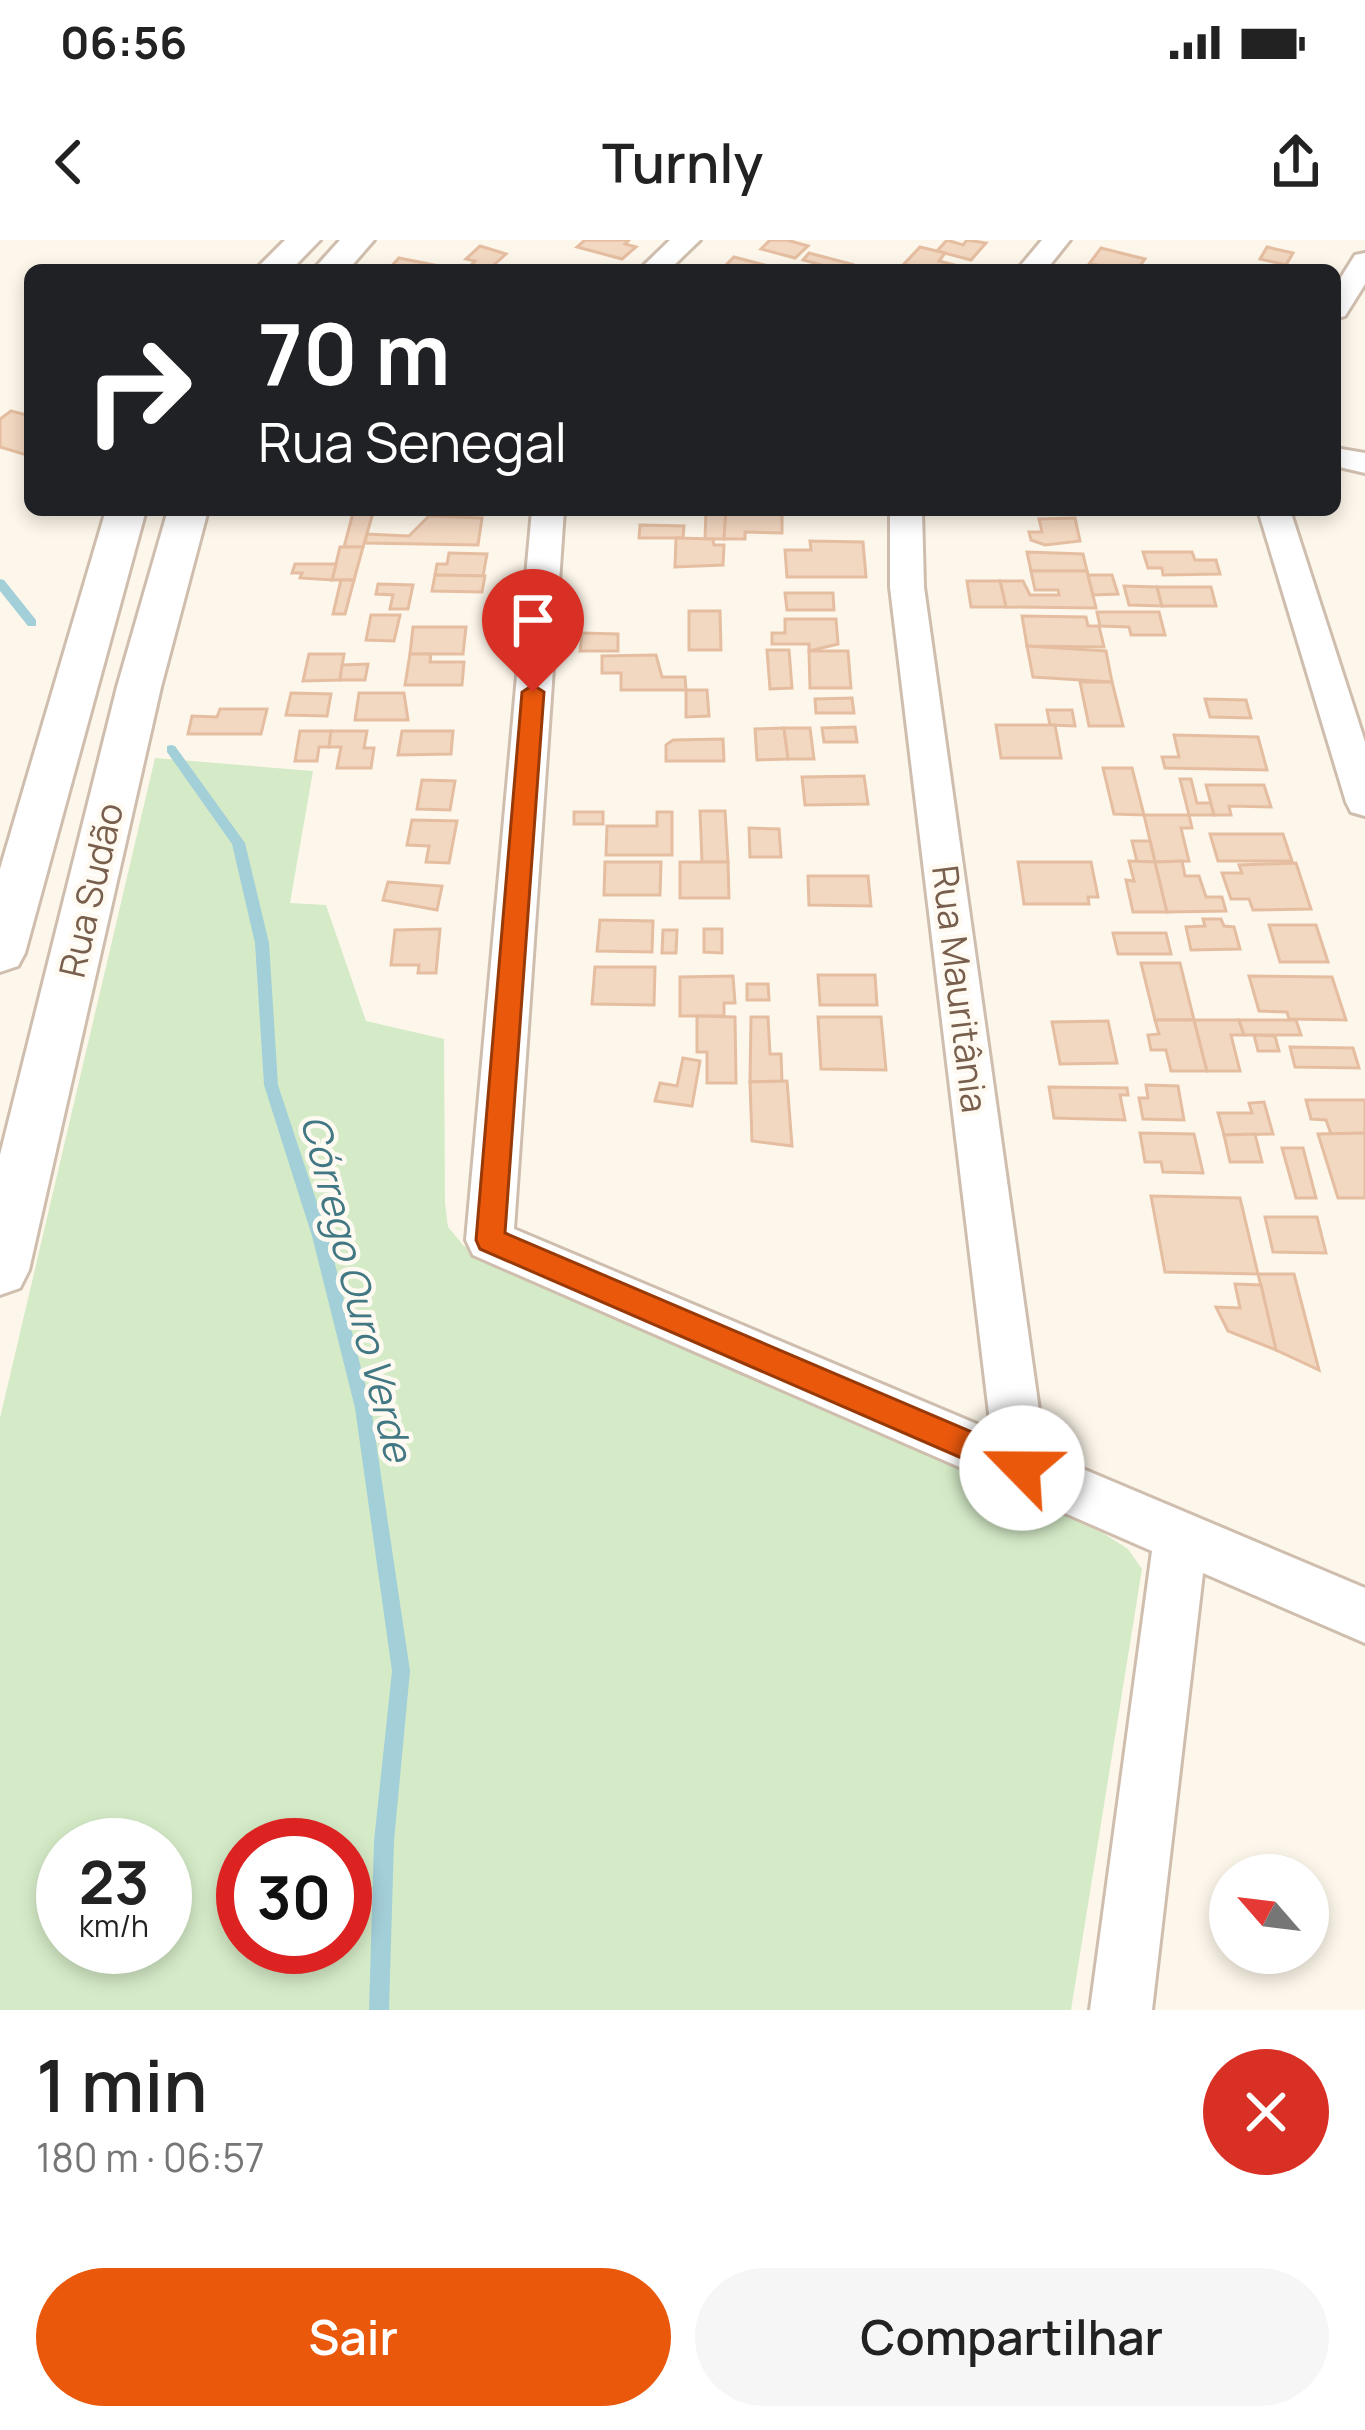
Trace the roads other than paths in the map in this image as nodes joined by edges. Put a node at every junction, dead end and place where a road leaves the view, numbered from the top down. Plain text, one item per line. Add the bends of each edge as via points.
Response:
1 (304, 240) edge
2 (358, 240) edge
3 (686, 240) edge
4 (1056, 240) edge
5 (1365, 261) edge
6 (278, 264) edge
7 (336, 264) edge
8 (659, 264) edge
9 (1036, 264) edge
10 (1341, 300) edge
11 (123, 516) edge
12 (186, 516) edge
13 (548, 516) edge
14 (906, 516) edge
15 (1276, 516) edge
16 (113, 555) junction
17 (172, 565) junction
18 (1365, 802) edge
19 (9, 890) edge
20 (0, 953) edge
21 (0, 1270) edge
22 (1022, 1468) junction
23 (1181, 1537) junction
24 (1365, 1616) edge
25 (1121, 2010) edge

1 - 6 street
2 - 7 street
3 - 8 street
4 - 9 street
5 - 10 street
11 - 16 street, Rua Sudão
12 - 17 street, Rua Sudão
13 - 22 street via 490,1240
14 - 22 street, Rua Mauritânia via 908,586
15 - 18 street
16 - 17 street
16 - 19 street, Rua Sudão
17 - 21 street, Rua Sudão
19 - 20 street, Rua Sudão
22 - 23 street
23 - 24 street
23 - 25 street

